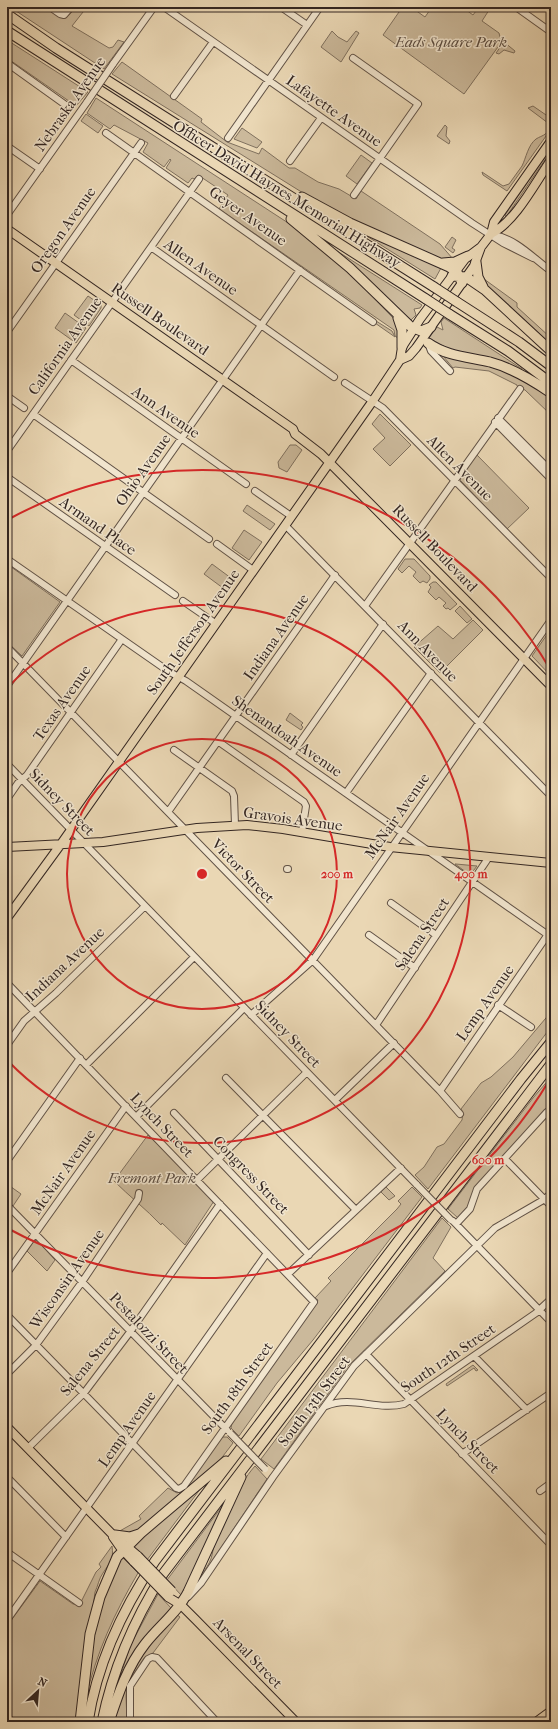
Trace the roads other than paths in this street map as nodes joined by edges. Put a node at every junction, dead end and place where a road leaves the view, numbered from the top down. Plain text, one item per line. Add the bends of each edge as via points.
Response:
1 (50, 7) edge
2 (71, 7) edge
3 (154, 7) edge
4 (164, 7) edge
5 (281, 7) edge
6 (320, 7) edge
7 (516, 7) edge
8 (7, 14) edge
9 (307, 25) junction
10 (7, 31) edge
11 (551, 32) edge
12 (213, 42) junction
13 (353, 58) dead end
14 (7, 64) edge
15 (268, 81) junction
16 (174, 96) dead end
17 (67, 106) dead end
18 (321, 118) junction
19 (106, 133) dead end
20 (228, 138) dead end
21 (551, 141) edge
22 (141, 143) dead end
23 (7, 146) edge
24 (134, 153) junction
25 (379, 158) junction
26 (551, 160) edge
27 (290, 161) dead end
28 (40, 169) junction
29 (199, 179) dead end
30 (271, 184) junction
31 (190, 192) junction
32 (354, 195) dead end
33 (278, 205) junction
34 (7, 215) edge
35 (7, 229) edge
36 (7, 234) edge
37 (490, 234) junction
38 (151, 247) junction
39 (481, 247) junction
40 (468, 256) junction
41 (476, 262) junction
42 (441, 263) junction
43 (55, 265) junction
44 (300, 270) junction
45 (551, 271) edge
46 (459, 277) junction
47 (485, 290) junction
48 (111, 304) junction
49 (396, 313) junction
50 (373, 322) dead end
51 (261, 325) junction
52 (431, 327) joint
53 (7, 332) edge
54 (420, 335) junction
55 (402, 347) junction
56 (551, 351) edge
57 (71, 360) junction
58 (400, 360) junction
59 (551, 366) edge
60 (450, 371) dead end
61 (334, 377) dead end
62 (221, 382) junction
63 (345, 383) dead end
64 (551, 384) edge
65 (520, 389) dead end
66 (551, 393) edge
67 (7, 396) edge
68 (372, 402) junction
69 (24, 408) dead end
70 (33, 414) junction
71 (496, 420) junction
72 (181, 439) junction
73 (7, 450) edge
74 (330, 461) junction
75 (542, 466) junction
76 (551, 471) edge
77 (7, 477) edge
78 (551, 479) edge
79 (454, 480) junction
80 (246, 484) dead end
81 (255, 491) dead end
82 (143, 492) junction
83 (291, 516) junction
84 (285, 525) junction
85 (209, 539) dead end
86 (410, 543) junction
87 (217, 544) dead end
88 (105, 546) junction
89 (7, 559) edge
90 (253, 570) junction
91 (335, 575) junction
92 (551, 578) edge
93 (175, 595) dead end
94 (66, 600) junction
95 (184, 601) dead end
96 (365, 606) junction
97 (551, 620) edge
98 (215, 623) junction
99 (383, 624) junction
100 (122, 639) junction
101 (7, 647) edge
102 (524, 659) junction
103 (23, 663) junction
104 (431, 673) junction
105 (179, 677) junction
106 (7, 686) edge
107 (551, 686) edge
108 (71, 712) junction
109 (236, 716) junction
110 (479, 722) junction
111 (218, 742) junction
112 (174, 750) dead end
113 (292, 755) junction
114 (119, 762) junction
115 (7, 764) edge
116 (200, 768) junction
117 (22, 779) junction
118 (346, 793) junction
119 (551, 796) edge
120 (7, 799) edge
121 (168, 812) junction
122 (235, 825) junction
123 (71, 830) junction
124 (186, 830) junction
125 (401, 831) junction
126 (302, 832) junction
127 (83, 843) junction
128 (61, 844) junction
129 (7, 847) edge
130 (390, 847) junction
131 (429, 851) junction
132 (489, 857) junction
133 (550, 861) edge
134 (472, 882) junction
135 (391, 904) dead end
136 (144, 907) junction
137 (7, 918) edge
138 (550, 934) edge
139 (436, 935) junction
140 (368, 936) dead end
141 (194, 957) junction
142 (312, 960) junction
143 (415, 968) junction
144 (7, 983) edge
145 (498, 1005) junction
146 (244, 1008) junction
147 (35, 1011) junction
148 (251, 1015) junction
149 (376, 1025) junction
150 (531, 1027) dead end
151 (551, 1042) edge
152 (394, 1043) junction
153 (7, 1045) edge
154 (80, 1058) junction
155 (551, 1064) edge
156 (86, 1065) junction
157 (307, 1072) junction
158 (226, 1078) dead end
159 (440, 1090) junction
160 (335, 1100) junction
161 (126, 1106) junction
162 (550, 1112) edge
163 (174, 1113) dead end
164 (460, 1114) dead end
165 (263, 1116) junction
166 (136, 1117) junction
167 (505, 1159) junction
168 (7, 1160) edge
169 (218, 1160) junction
170 (401, 1168) junction
171 (197, 1180) junction
172 (139, 1193) dead end
173 (551, 1193) edge
174 (544, 1199) junction
175 (220, 1204) junction
176 (7, 1205) edge
177 (551, 1206) edge
178 (356, 1210) junction
179 (454, 1222) junction
180 (35, 1234) junction
181 (476, 1245) junction
182 (268, 1253) junction
183 (309, 1255) junction
184 (7, 1273) edge
185 (288, 1274) junction
186 (82, 1282) junction
187 (551, 1299) edge
188 (314, 1302) joint
189 (540, 1310) junction
190 (7, 1315) edge
191 (551, 1322) edge
192 (130, 1332) junction
193 (36, 1344) junction
194 (366, 1354) junction
195 (474, 1356) junction
196 (7, 1374) edge
197 (177, 1380) junction
198 (84, 1393) junction
199 (551, 1393) edge
200 (410, 1401) junction
201 (326, 1406) junction
202 (527, 1410) junction
203 (7, 1427) edge
204 (224, 1428) junction
205 (132, 1444) junction
206 (28, 1448) junction
207 (239, 1450) junction
208 (462, 1454) junction
209 (248, 1461) junction
210 (7, 1477) edge
211 (273, 1477) junction
212 (551, 1483) edge
213 (540, 1491) dead end
214 (86, 1508) junction
215 (141, 1533) junction
216 (113, 1534) junction
217 (66, 1538) junction
218 (551, 1545) edge
219 (125, 1548) junction
220 (7, 1552) edge
221 (39, 1575) junction
222 (79, 1603) dead end
223 (180, 1605) junction
224 (7, 1620) edge
225 (551, 1711) edge
226 (7, 1718) edge
227 (551, 1720) edge
228 (293, 1721) edge
229 (13, 1722) edge
230 (80, 1722) edge
231 (88, 1722) edge
232 (102, 1722) edge
233 (109, 1722) edge
234 (130, 1722) edge
235 (217, 1722) edge
236 (536, 1722) edge
237 (547, 1722) edge

1 - 2 street via 60,14 64,14
3 - 28 street, Nebraska Avenue, bridge
4 - 12 street, Lafayette Avenue
5 - 9 street
6 - 9 street
7 - 11 street
8 - 30 highway, Officer David Haynes Memorial Highway
9 - 15 street
10 - 33 highway, Officer David Haynes Memorial Highway
12 - 15 street, Lafayette Avenue
12 - 16 street
13 - 25 street via 418,104
14 - 17 street
15 - 18 street, Lafayette Avenue
15 - 20 street
18 - 25 street, Lafayette Avenue
18 - 27 street
19 - 24 street, Geyer Avenue
21 - 37 main road, South Jefferson Avenue via 494,222
22 - 24 street, Oregon Avenue
23 - 28 street
24 - 31 street, Geyer Avenue
24 - 43 street, Oregon Avenue
25 - 32 street
25 - 37 street, Lafayette Avenue
26 - 37 main road, South Jefferson Avenue via 504,225
28 - 34 street, Nebraska Avenue
29 - 31 street, California Avenue
30 - 42 highway via 293,192 368,231
30 - 59 highway, Officer David Haynes Memorial Highway, bridge via 520,342
31 - 38 street, California Avenue
31 - 44 street, Geyer Avenue
33 - 49 highway via 284,214 335,255
33 - 64 highway, Officer David Haynes Memorial Highway, bridge via 518,358
35 - 43 main road, Russell Boulevard
36 - 43 main road, Russell Boulevard
37 - 39 main road, South Jefferson Avenue
37 - 45 street, Lafayette Avenue via 515,243
38 - 48 street, California Avenue
38 - 51 street, Allen Avenue
39 - 40 main road, South Jefferson Avenue
39 - 41 main road, South Jefferson Avenue
40 - 42 highway via 453,262
40 - 46 main road, South Jefferson Avenue
41 - 46 main road, South Jefferson Avenue
41 - 47 highway via 478,277
42 - 46 highway
43 - 48 main road, Russell Boulevard
43 - 53 street, Oregon Avenue
44 - 50 street, Geyer Avenue
44 - 51 street, Ohio Avenue
46 - 47 highway
46 - 52 main road, South Jefferson Avenue
46 - 54 main road, South Jefferson Avenue via 420,319
47 - 56 highway
48 - 57 street, California Avenue
48 - 62 main road, Russell Boulevard
49 - 54 highway
49 - 55 highway via 402,328
51 - 61 street, Allen Avenue
51 - 62 street, Ohio Avenue
52 - 54 highway
54 - 55 main road, South Jefferson Avenue
54 - 58 main road, South Jefferson Avenue via 409,356
54 - 60 street via 431,352
54 - 66 highway via 447,353 506,368
55 - 58 main road, South Jefferson Avenue
57 - 70 street, California Avenue
57 - 72 street, Ann Avenue
58 - 68 main road, South Jefferson Avenue
62 - 72 street, Ohio Avenue
62 - 74 main road, Russell Boulevard via 293,429 295,434
63 - 68 street, Allen Avenue
65 - 71 street
67 - 69 street
68 - 74 main road, South Jefferson Avenue
68 - 79 street, Allen Avenue via 383,408
70 - 73 street, California Avenue
70 - 82 street
71 - 75 street
71 - 79 street
72 - 80 street, Ann Avenue
72 - 82 street, Ohio Avenue
74 - 83 main road, South Jefferson Avenue
74 - 86 main road, Russell Boulevard
75 - 76 street
75 - 78 street
77 - 88 street, Armand Place
79 - 86 street
79 - 92 street, Allen Avenue
81 - 83 street
82 - 85 street
82 - 88 street, Ohio Avenue
83 - 84 main road, South Jefferson Avenue
84 - 90 main road, South Jefferson Avenue
84 - 91 street, Ann Avenue
86 - 96 street
86 - 102 main road, Russell Boulevard
87 - 90 street
88 - 93 street, Armand Place
88 - 94 street, Ohio Avenue
89 - 94 street, Shenandoah Avenue
90 - 98 main road, South Jefferson Avenue
91 - 96 street, Ann Avenue
91 - 109 street, Indiana Avenue
94 - 100 street, Shenandoah Avenue
94 - 103 street, Ohio Avenue
95 - 98 street
96 - 99 street, Ann Avenue
97 - 102 street, McNair Avenue
98 - 105 main road, South Jefferson Avenue
99 - 104 street, Ann Avenue
99 - 113 street
100 - 105 street, Shenandoah Avenue
100 - 108 street, Texas Avenue
101 - 103 street, Victor Street
102 - 107 main road, Russell Boulevard
102 - 110 street, McNair Avenue
103 - 106 street, Ohio Avenue
103 - 108 street, Victor Street
104 - 110 street, Ann Avenue
104 - 118 street
105 - 109 street, Shenandoah Avenue
105 - 114 main road, South Jefferson Avenue
108 - 114 street, Victor Street
108 - 117 street, Texas Avenue
109 - 111 street, Indiana Avenue
109 - 113 street, Shenandoah Avenue
110 - 119 street, Ann Avenue
110 - 125 street, McNair Avenue
111 - 116 street, Indiana Avenue
111 - 126 street via 306,804
112 - 116 street
113 - 118 street, Shenandoah Avenue
114 - 121 street, Victor Street
114 - 123 main road, South Jefferson Avenue
115 - 117 street, Sidney Street
116 - 121 street, Indiana Avenue
116 - 122 street via 232,791
117 - 120 street, Texas Avenue
117 - 123 street, Sidney Street
118 - 125 street, Shenandoah Avenue
121 - 124 street, Victor Street
122 - 124 main road, Gravois Avenue
122 - 126 main road, Gravois Avenue
123 - 127 street, Sidney Street
123 - 128 main road, South Jefferson Avenue
124 - 127 main road, Gravois Avenue via 125,840
124 - 142 street, Victor Street
125 - 130 street, McNair Avenue
125 - 131 street, Shenandoah Avenue
126 - 130 main road, Gravois Avenue
127 - 128 main road, Gravois Avenue
127 - 136 street, Sidney Street
128 - 129 main road, Gravois Avenue
128 - 137 main road, South Jefferson Avenue
130 - 131 main road, Gravois Avenue
130 - 142 street, McNair Avenue
131 - 132 main road, Gravois Avenue
131 - 134 street, Shenandoah Avenue
132 - 133 main road, Gravois Avenue
132 - 134 street, Salena Street
134 - 138 street, Shenandoah Avenue
134 - 139 street, Salena Street
135 - 139 street
136 - 141 street, Sidney Street
136 - 147 street, Indiana Avenue
138 - 145 street, Lemp Avenue
139 - 143 street, Salena Street
140 - 143 street
141 - 146 street, Sidney Street
141 - 156 street
142 - 148 street, McNair Avenue
142 - 149 street, Victor Street
143 - 149 street, Salena Street
144 - 147 street, Lynch Street
145 - 150 street
145 - 159 street, Lemp Avenue
146 - 148 street, Sidney Street
146 - 166 street
147 - 153 street, Indiana Avenue via 24,1021
147 - 154 street, Lynch Street
148 - 157 street, Sidney Street
149 - 152 street, Victor Street
151 - 207 highway
152 - 159 street, Victor Street
152 - 160 street
154 - 156 street, Lynch Street
154 - 168 street
155 - 209 highway
156 - 161 street, Lynch Street
157 - 160 street, Sidney Street
157 - 165 street
158 - 165 street
159 - 164 street, Victor Street
160 - 170 street, Sidney Street
161 - 166 street, Lynch Street
161 - 180 street, McNair Avenue
162 - 167 street via 531,1128
163 - 169 street, Congress Street
165 - 169 street
165 - 178 street
166 - 171 street, Lynch Street
167 - 174 street
167 - 179 street via 477,1189 470,1209
169 - 171 street
169 - 183 street, Congress Street
170 - 178 street
170 - 179 street, Sidney Street, bridge
171 - 175 street, Lynch Street
172 - 186 street, Wisconsin Avenue via 138,1199
173 - 174 street, South 13th Street
174 - 177 street
174 - 181 street, South 13th Street via 495,1228
175 - 182 street, Lynch Street
175 - 192 street, Salena Street
176 - 180 street, Pestalozzi Street
178 - 183 street
179 - 181 street, Sidney Street
180 - 184 street, McNair Avenue
180 - 186 street, Pestalozzi Street
181 - 189 street, Sidney Street
181 - 194 street, South 13th Street
182 - 185 street, Lynch Street
182 - 197 street, Lemp Avenue
183 - 185 street
185 - 188 street, Lynch Street
186 - 192 street, Pestalozzi Street
186 - 193 street, Wisconsin Avenue
187 - 189 street, South 12th Street
188 - 204 street, South 18th Street
189 - 191 street, Sidney Street
189 - 195 street, South 12th Street
190 - 193 street
192 - 197 street, Pestalozzi Street
192 - 198 street, Salena Street
193 - 196 street, Wisconsin Avenue
193 - 198 street
194 - 200 street, Lynch Street
194 - 201 street, South 13th Street via 348,1373
195 - 200 street, South 12th Street
195 - 202 street
197 - 204 street, Pestalozzi Street
197 - 205 street, Lemp Avenue
198 - 205 street
198 - 206 street, Salena Street
199 - 202 street
200 - 201 street, South 12th Street via 393,1406 346,1401
200 - 208 street, Lynch Street
201 - 211 street, South 13th Street
202 - 208 street
203 - 206 main road, Arsenal Street
204 - 205 street, South 18th Street via 184,1486 179,1489
204 - 211 street, Pestalozzi Street, bridge
205 - 214 street, Lemp Avenue
206 - 214 main road, Arsenal Street
207 - 215 highway
207 - 231 highway via 155,1561 129,1602 100,1670
208 - 218 street, Lynch Street
209 - 223 highway
209 - 232 highway via 147,1600 119,1661
210 - 217 street
211 - 223 street, South 13th Street via 201,1583
212 - 213 street
214 - 216 main road, Arsenal Street
214 - 217 street, Lemp Avenue
215 - 216 highway via 130,1537
215 - 219 highway
216 - 219 main road, Arsenal Street
217 - 221 street, Lemp Avenue
219 - 223 main road, Arsenal Street, bridge
219 - 230 highway via 117,1557 106,1580 94,1616 86,1653
220 - 221 street
221 - 222 street
221 - 224 street, Lemp Avenue
223 - 228 main road, Arsenal Street
223 - 233 highway via 140,1650 123,1682
225 - 236 main road
226 - 229 street
227 - 237 main road
234 - 235 street via 130,1686 152,1656 157,1658

